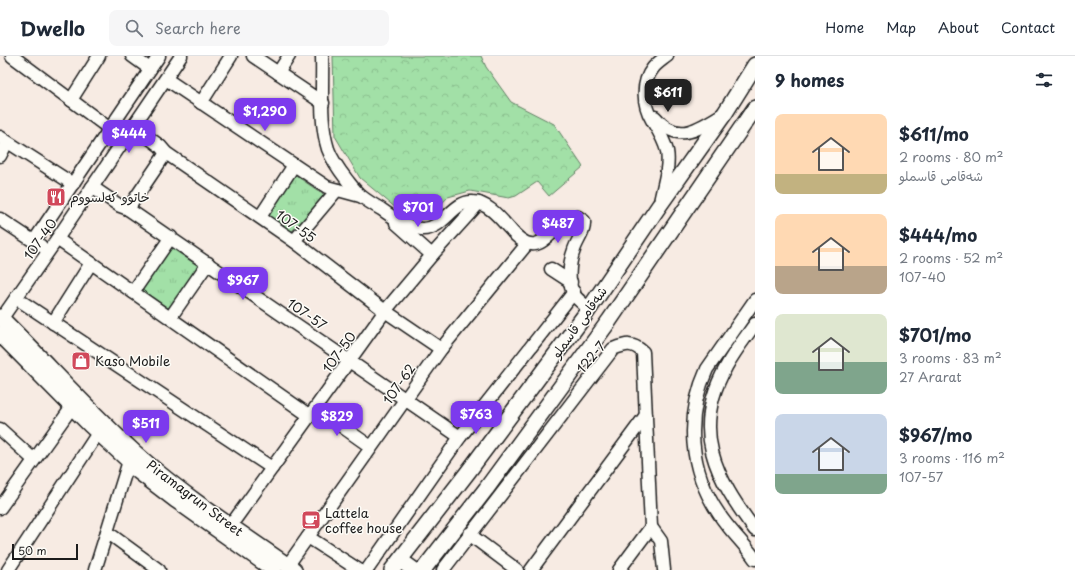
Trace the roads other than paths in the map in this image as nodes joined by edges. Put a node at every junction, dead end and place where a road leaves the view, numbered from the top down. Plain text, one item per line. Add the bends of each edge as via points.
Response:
1 (12, 56) edge
2 (99, 56) edge
3 (132, 56) edge
4 (159, 56) edge
5 (181, 56) edge
6 (231, 56) edge
7 (253, 56) edge
8 (289, 56) edge
9 (322, 56) edge
10 (667, 56) edge
11 (675, 56) edge
12 (755, 65) edge
13 (150, 69) junction
14 (278, 73) junction
15 (166, 79) junction
16 (71, 100) junction
17 (201, 103) junction
18 (323, 103) junction
19 (755, 108) edge
20 (725, 113) junction
21 (755, 114) edge
22 (133, 126) junction
23 (743, 126) junction
24 (110, 129) junction
25 (3, 140) edge
26 (166, 153) junction
27 (0, 156) edge
28 (294, 165) junction
29 (73, 184) junction
30 (92, 187) junction
31 (337, 190) junction
32 (360, 196) junction
33 (479, 203) junction
34 (659, 206) junction
35 (128, 209) junction
36 (390, 215) junction
37 (260, 217) junction
38 (0, 219) edge
39 (171, 238) junction
40 (57, 239) junction
41 (34, 241) junction
42 (294, 242) junction
43 (527, 244) junction
44 (49, 251) junction
45 (432, 255) junction
46 (91, 263) junction
47 (208, 263) junction
48 (551, 269) dead end
49 (572, 287) junction
50 (133, 292) junction
51 (16, 298) junction
52 (754, 306) edge
53 (590, 309) junction
54 (385, 311) junction
55 (1, 318) edge
56 (170, 318) junction
57 (53, 323) junction
58 (755, 324) edge
59 (733, 331) junction
60 (0, 334) edge
61 (743, 340) junction
62 (442, 349) junction
63 (350, 361) junction
64 (406, 399) junction
65 (72, 407) junction
66 (313, 412) junction
67 (646, 414) junction
68 (0, 430) edge
69 (98, 433) junction
70 (460, 436) junction
71 (372, 447) junction
72 (34, 460) junction
73 (129, 461) junction
74 (272, 468) junction
75 (0, 508) edge
76 (231, 525) junction
77 (651, 527) junction
78 (755, 530) edge
79 (107, 532) junction
80 (469, 534) junction
81 (308, 537) junction
82 (410, 546) junction
83 (754, 556) edge
84 (396, 565) edge
85 (427, 565) edge
86 (285, 568) edge
87 (8, 570) edge
88 (95, 570) edge
89 (159, 570) edge
90 (359, 570) edge
91 (367, 570) edge
92 (414, 570) edge
93 (443, 570) edge
94 (517, 570) edge
95 (531, 570) edge
96 (619, 570) edge
97 (664, 570) edge

1 - 16 street
2 - 16 street
3 - 13 street
4 - 13 street
5 - 15 street, 107-40
6 - 17 street
7 - 14 street
8 - 14 street
9 - 18 street
10 - 34 street via 651,70 644,90 646,110 662,136 667,152 667,172
11 - 20 street via 657,71 650,85 649,102 659,121 670,130 687,133
12 - 20 main road, شەقامی قاسملو
13 - 24 street
14 - 18 street
15 - 17 street
15 - 22 street, 107-40
16 - 24 street
17 - 28 street
18 - 32 street via 323,127 328,150 340,172
19 - 23 main road, شەقامی قاسملو
20 - 34 main road, شەقامی قاسملو
21 - 23 main road
22 - 26 street, 107-55
22 - 30 street, 107-40
23 - 85 main road, شەقامی قاسملو via 609,321
24 - 29 street
25 - 27 street
25 - 29 street
26 - 35 street
26 - 37 street, 107-55
28 - 31 street via 327,187
28 - 37 street
29 - 41 street
30 - 35 street, 107-57
30 - 40 street, 107-40
31 - 32 street
31 - 42 street
32 - 36 street
33 - 36 street via 466,202 437,225 426,229 414,228
33 - 43 street via 498,216
33 - 45 street, 107-50
34 - 53 main road, شەقامی قاسملو
35 - 39 street, 107-57
36 - 45 street via 404,232
37 - 42 street, 107-55
38 - 41 street
39 - 47 street, 107-57
39 - 50 street
40 - 44 street, 107-40
40 - 46 street
41 - 44 street
42 - 54 street, 107-55
43 - 49 street via 544,240 572,218 578,217 584,221 574,251 570,275
43 - 62 street, 107-62
44 - 51 street, 107-40
45 - 54 street, 107-50
46 - 50 street
46 - 57 street
47 - 56 street
47 - 63 street, 107-57
48 - 49 street
49 - 53 street via 575,296
49 - 70 street
50 - 56 street
51 - 55 street, 107-40
51 - 57 street
52 - 59 street
53 - 82 main road, شەقامی قاسملو
54 - 62 street, 107-55
54 - 63 street, 107-50
55 - 76 main road, Piramagrun Street via 142,459
56 - 66 street
57 - 74 street
58 - 61 street
59 - 61 street via 739,333
59 - 83 street via 711,362 702,380 694,416 693,445 698,470 707,494 727,525
60 - 65 main road, Piramagrun Street
61 - 78 street via 716,387 711,404 709,434 714,462 720,477
62 - 64 street, 107-62
63 - 64 street, 107-57
63 - 66 street, 107-50
64 - 70 street, 107-57
64 - 71 street, 107-62
65 - 69 main road, Piramagrun Street
65 - 72 street
66 - 71 street
66 - 74 street, 107-50
67 - 77 street, 122-7
67 - 80 street, 122-7 via 643,352 627,344 613,349
67 - 95 street
68 - 72 street
69 - 73 main road, Piramagrun Street
69 - 87 street
70 - 91 street
71 - 81 street, 107-62
72 - 75 street
73 - 79 street
73 - 86 main road, Piramagrun Street via 134,468 177,501
74 - 76 street, 107-50
76 - 86 main road, Piramagrun Street
77 - 96 street
77 - 97 street via 661,541
79 - 88 street
79 - 89 street
80 - 93 street, 122-7
80 - 94 street
81 - 86 street, 107-62
81 - 90 street
82 - 84 main road, شەقامی قاسملو
82 - 85 main road
84 - 92 main road

